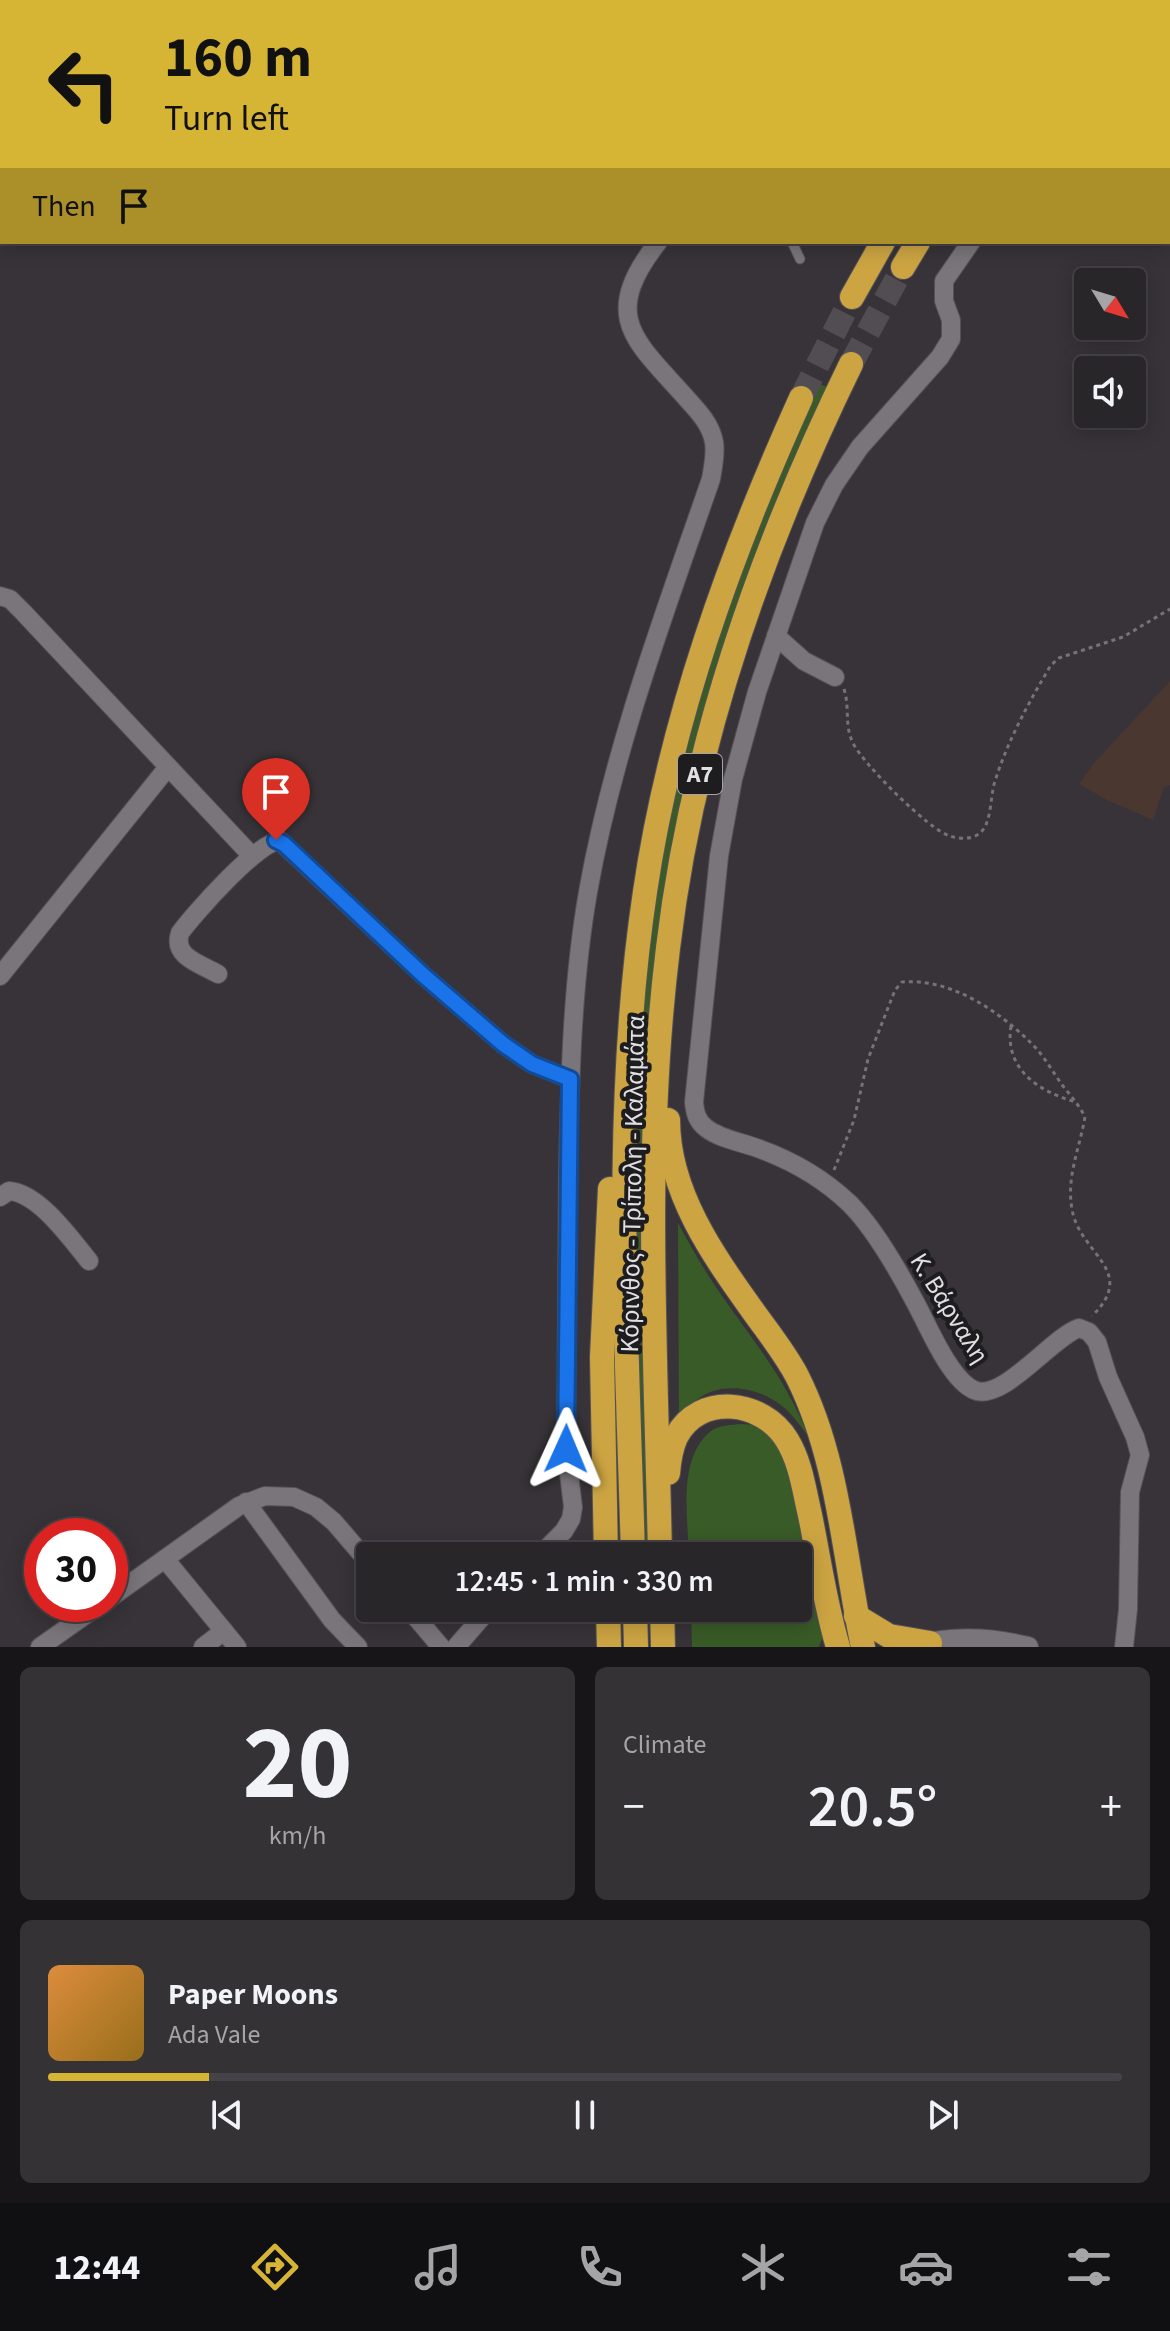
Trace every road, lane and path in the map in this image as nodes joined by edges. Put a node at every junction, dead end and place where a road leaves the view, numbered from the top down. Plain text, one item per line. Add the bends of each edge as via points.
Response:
1 (657, 244) edge
2 (793, 244) edge
3 (882, 244) edge
4 (917, 244) edge
5 (970, 244) edge
6 (800, 259) dead end
7 (903, 267) tunnel mouth
8 (852, 297) tunnel mouth
9 (851, 364) tunnel mouth
10 (801, 398) tunnel mouth
11 (0, 596) edge
12 (1170, 609) edge
13 (776, 636) junction
14 (835, 677) joint
15 (168, 767) junction
16 (252, 856) junction
17 (638, 949) junction
18 (667, 950) junction
19 (218, 974) dead end
20 (0, 976) edge
21 (1011, 1026) junction
22 (570, 1079) junction
23 (1078, 1103) junction
24 (829, 1185) junction
25 (0, 1197) edge
26 (89, 1261) dead end
27 (1079, 1328) junction
28 (246, 1502) junction
29 (552, 1542) edge
30 (606, 1542) edge
31 (633, 1542) edge
32 (661, 1542) edge
33 (662, 1542) edge
34 (356, 1548) edge
35 (165, 1559) junction
36 (128, 1585) edge
37 (856, 1616) junction
38 (75, 1622) edge
39 (420, 1622) edge
40 (478, 1622) edge
41 (608, 1622) edge
42 (635, 1622) edge
43 (662, 1622) edge
44 (224, 1631) junction
45 (833, 1642) edge
46 (346, 1644) edge
47 (921, 1645) edge
48 (40, 1647) edge
49 (203, 1647) edge
50 (237, 1647) edge
51 (441, 1647) edge
52 (456, 1647) edge
53 (609, 1647) edge
54 (636, 1647) edge
55 (663, 1647) edge
56 (863, 1647) edge
57 (1028, 1647) edge
58 (1124, 1647) edge

1 - 22 street via 631,283 629,320 646,353 709,427 714,461 635,701 597,842 579,960
2 - 6 lane
3 - 8 highway
4 - 7 highway
5 - 13 street via 944,281 951,339 834,485 815,523
9 - 18 highway, Κόρινθος - Τρίπολη - Καλαμάτα / Α7 via 790,496 736,643 695,792
10 - 17 highway, Κόρινθος - Τρίπολη - Καλαμάτα / Α7 via 740,541 694,680 654,841
11 - 15 street via 23,612
12 - 14 path via 1123,637 1051,665 1006,750 988,821 973,837 948,836 933,827 873,770 854,746 845,717 845,691
13 - 14 street via 804,661
13 - 24 street, Κ. Βάρναλη via 725,820 714,888 695,1113 719,1136 782,1159
15 - 16 street
15 - 20 street
16 - 19 street via 178,937 182,953
16 - 22 street via 271,841 280,841 503,1044 532,1064
17 - 30 highway via 626,995 604,1287
17 - 31 highway, Κόρινθος - Τρίπολη - Καλαμάτα / Α7 via 625,1170
18 - 32 highway, Κόρινθος - Τρίπολη - Καλαμάτα / Α7 via 655,1169
18 - 37 highway via 668,1127 677,1180 714,1251 797,1377 829,1467
21 - 23 path
21 - 23 path via 1013,1056 1023,1074 1039,1089
21 - 24 path via 952,988 902,982 868,1059 854,1120
22 - 29 street via 566,1449 573,1507 570,1523
23 - 27 path via 1085,1117 1071,1179 1072,1213 1111,1279 1103,1306
24 - 27 street, Κ. Βάρναλη via 880,1244 945,1358 975,1391 991,1392
25 - 26 street via 9,1191 23,1194
27 - 58 street via 1097,1342 1140,1455 1130,1492
28 - 34 street via 271,1495 307,1501
28 - 35 street
28 - 46 street
33 - 45 highway via 677,1436 693,1417 717,1406 748,1409 775,1425 795,1456
35 - 36 street
35 - 44 street
37 - 47 highway via 889,1636
37 - 56 highway
38 - 48 street
39 - 51 street
40 - 52 street
41 - 53 highway
42 - 54 highway
43 - 55 highway
44 - 49 street
44 - 50 street
47 - 57 street via 989,1640

